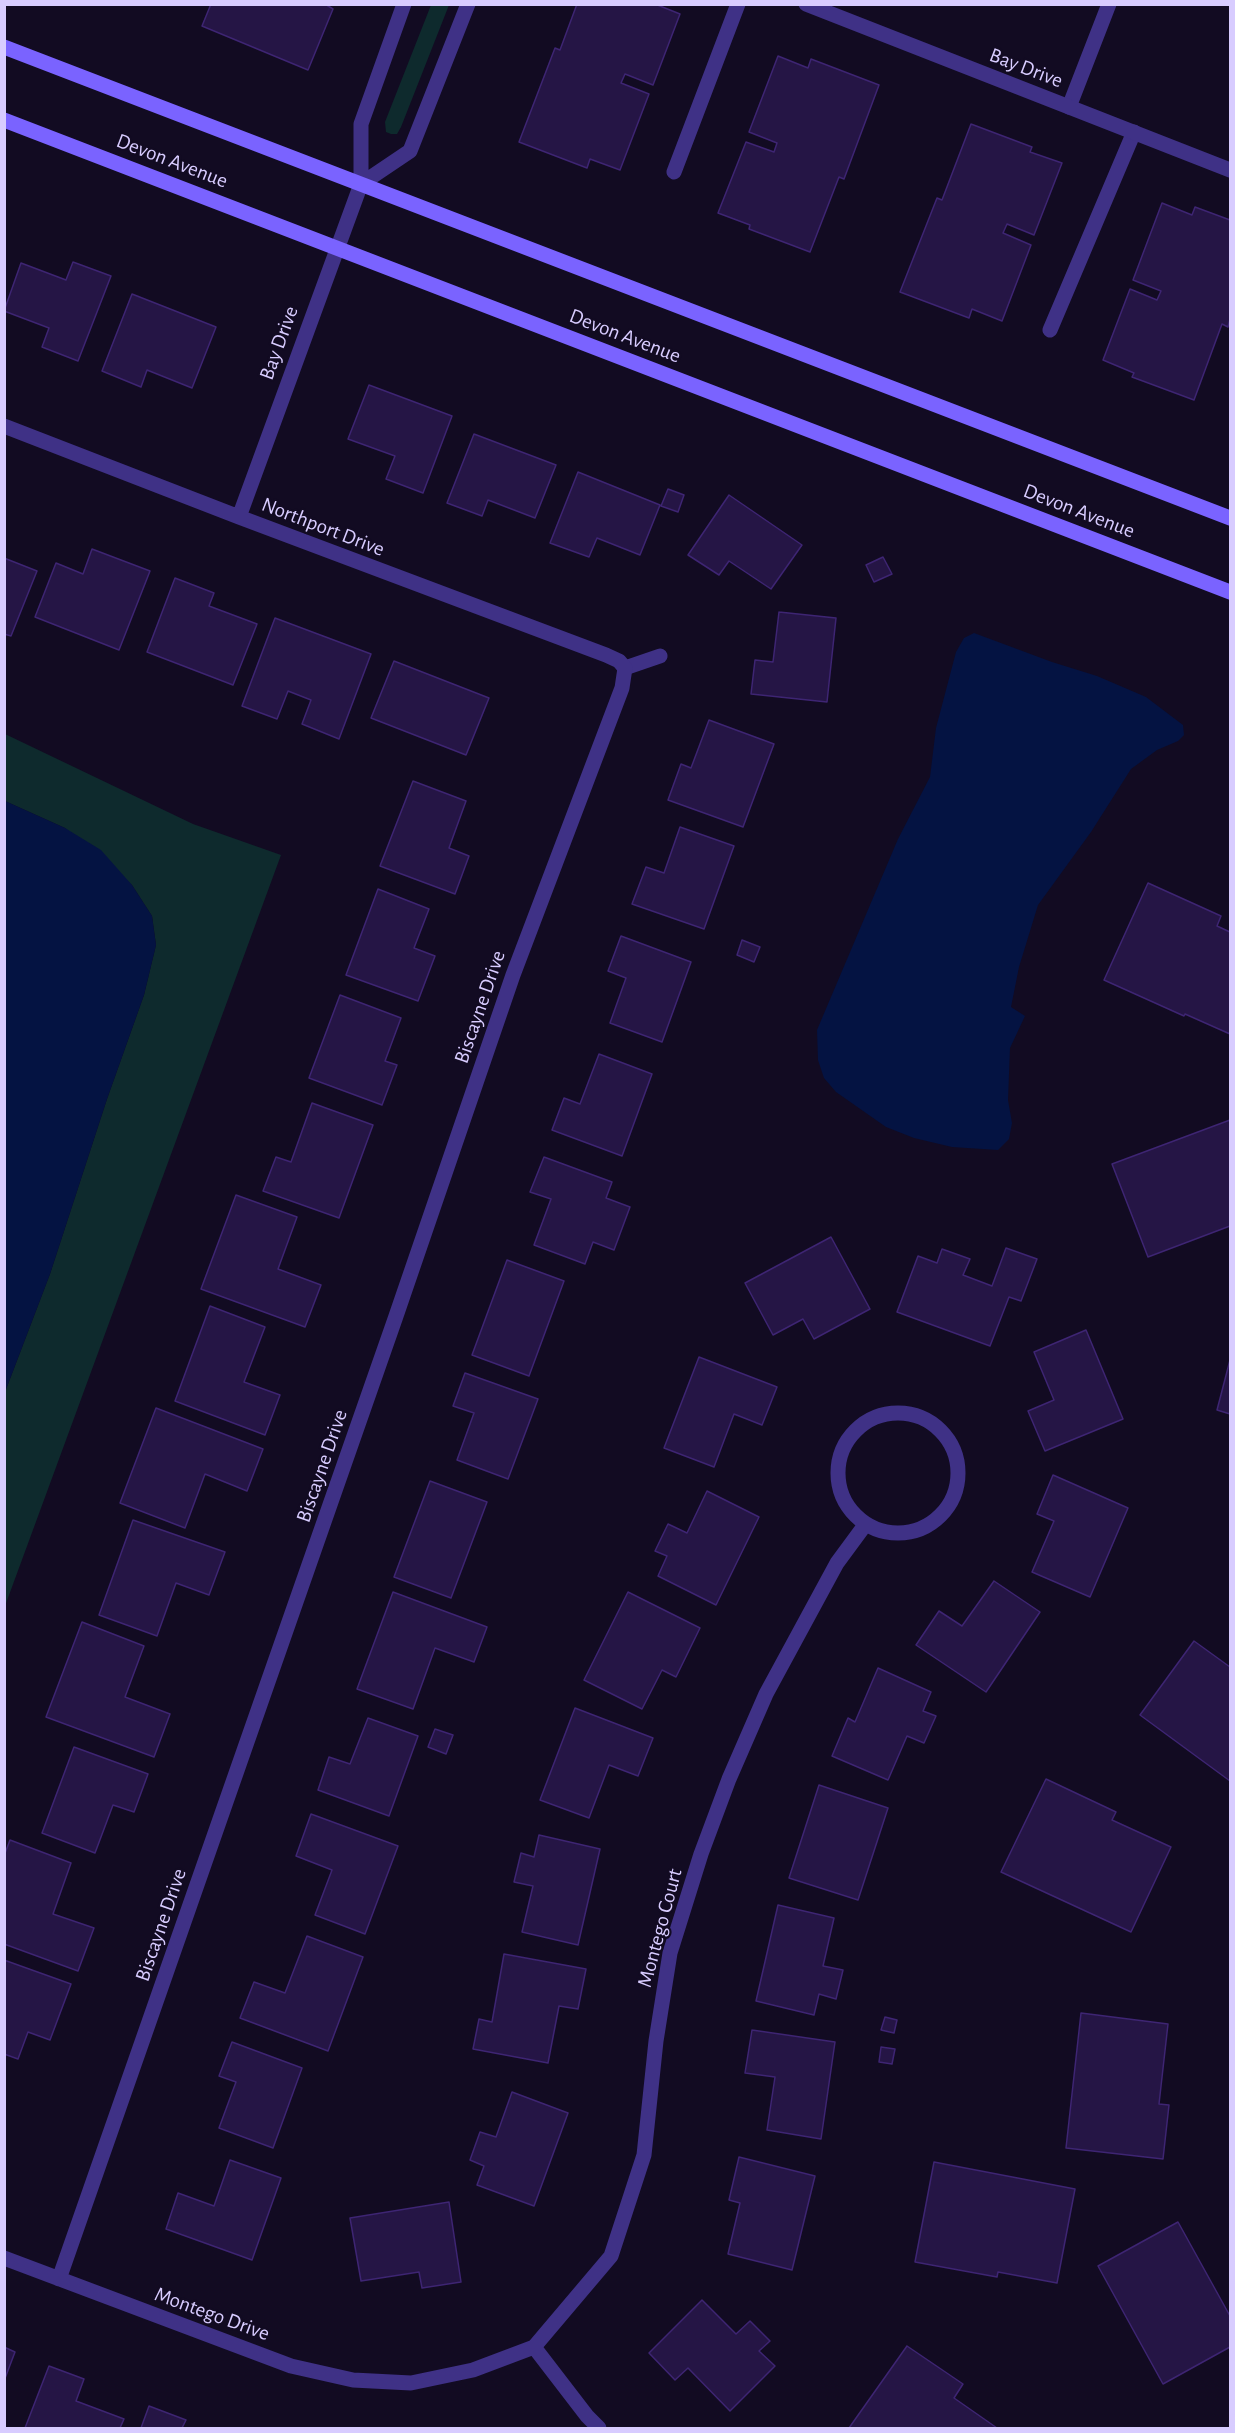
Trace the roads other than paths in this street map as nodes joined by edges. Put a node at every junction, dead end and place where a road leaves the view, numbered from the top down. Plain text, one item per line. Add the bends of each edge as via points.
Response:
1 (404, 4) edge
2 (468, 4) edge
3 (738, 4) edge
4 (806, 4) edge
5 (1109, 4) edge
6 (4, 47) edge
7 (1069, 107) junction
8 (4, 120) edge
9 (1134, 132) junction
10 (1230, 170) edge
11 (674, 172) dead end
12 (361, 184) junction
13 (337, 247) junction
14 (1050, 330) dead end
15 (4, 426) edge
16 (239, 517) junction
17 (1230, 518) edge
18 (1230, 592) edge
19 (660, 656) dead end
20 (626, 668) junction
21 (865, 1525) junction
22 (4, 2258) edge
23 (59, 2279) junction
24 (534, 2347) junction
25 (599, 2428) edge

1 - 12 street, Bay Drive via 361,124
2 - 12 street via 410,151
3 - 11 street
4 - 7 street, Bay Drive
5 - 7 street
6 - 12 main road
7 - 9 street, Bay Drive
8 - 13 main road, Devon Avenue
9 - 10 street, Bay Drive
9 - 14 street
12 - 13 street, Bay Drive
12 - 17 main road
13 - 16 street, Bay Drive
13 - 18 main road, Devon Avenue
15 - 16 street, Northport Drive
16 - 20 street, Northport Drive via 606,655
19 - 20 street
20 - 23 street, Biscayne Drive via 622,688 513,975
21 - 21 street via 885,1533 906,1533 926,1527 943,1515 954,1497 959,1477 956,1456 947,1437 932,1423 895,1412 876,1416 859,1426 847,1440 839,1458 837,1477 846,1504
21 - 24 street, Montego Court via 837,1563 766,1694 701,1854 670,1953 644,2155 611,2256
22 - 23 street, Montego Drive
23 - 24 street, Montego Drive via 291,2366 353,2380 411,2383 472,2370
24 - 25 street

